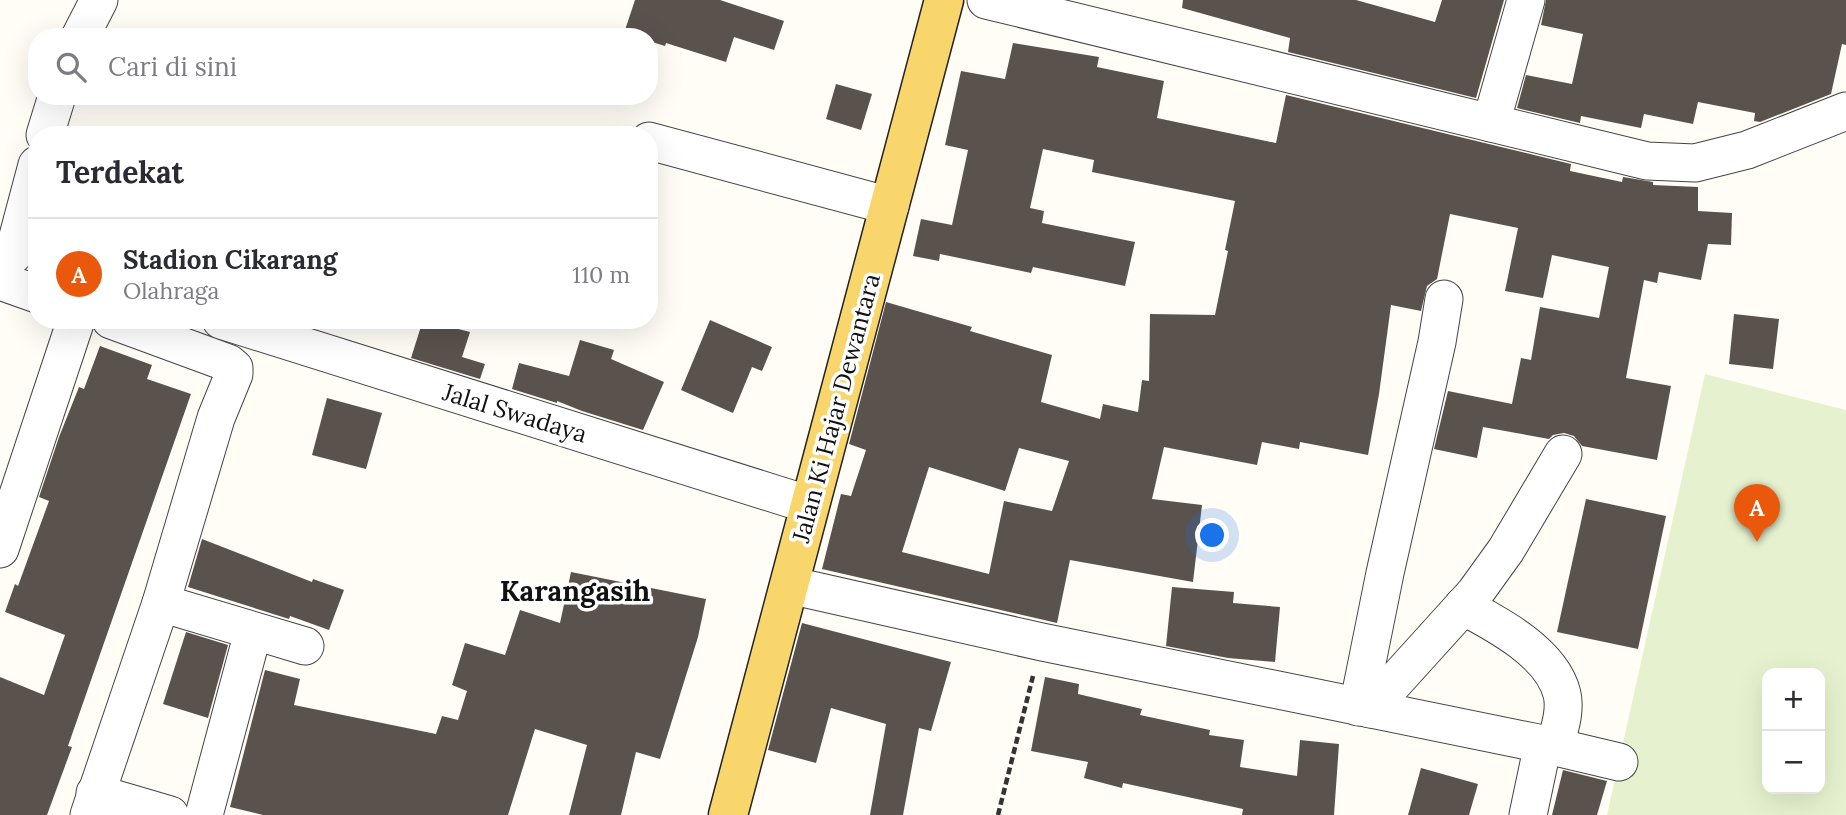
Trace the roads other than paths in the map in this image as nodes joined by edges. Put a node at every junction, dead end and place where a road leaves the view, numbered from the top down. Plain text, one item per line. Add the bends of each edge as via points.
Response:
1 (99, 0) edge
2 (944, 0) edge
3 (986, 0) edge
4 (1526, 0) edge
5 (85, 28) edge
6 (54, 105) edge
7 (1846, 111) edge
8 (1491, 123) junction
9 (48, 126) edge
10 (658, 143) edge
11 (28, 200) edge
12 (890, 206) junction
13 (12, 262) edge
14 (28, 282) edge
15 (1444, 299) dead end
16 (73, 329) edge
17 (135, 329) edge
18 (250, 329) edge
19 (1563, 454) dead end
20 (810, 505) junction
21 (0, 549) edge
22 (789, 585) junction
23 (161, 603) junction
24 (1463, 606) junction
25 (253, 632) junction
26 (305, 646) dead end
27 (1364, 708) junction
28 (1549, 746) junction
29 (1619, 762) dead end
30 (92, 804) edge
31 (170, 815) edge
32 (204, 815) edge
33 (728, 815) edge
34 (1528, 815) edge

1 - 5 street
2 - 12 main road, Jalan Ki Hajar Dewantara
3 - 8 street
4 - 8 street
6 - 9 street
7 - 8 street via 1747,150 1695,163 1647,161
10 - 12 street
11 - 13 street
12 - 20 main road, Jalan Ki Hajar Dewantara
13 - 14 street
15 - 27 street via 1385,573
16 - 21 street
17 - 23 street via 234,368 194,484
18 - 20 street, Jalal Swadaya
19 - 24 street via 1506,550
20 - 22 main road, Jalan Ki Hajar Dewantara
22 - 27 street
22 - 33 main road, Jalan Ki Hajar Dewantara
23 - 25 street
23 - 30 street
24 - 27 street
24 - 28 street via 1497,624 1545,662 1562,692 1562,715
25 - 26 street
25 - 32 street
27 - 28 street
28 - 29 street
28 - 34 street
30 - 31 street

